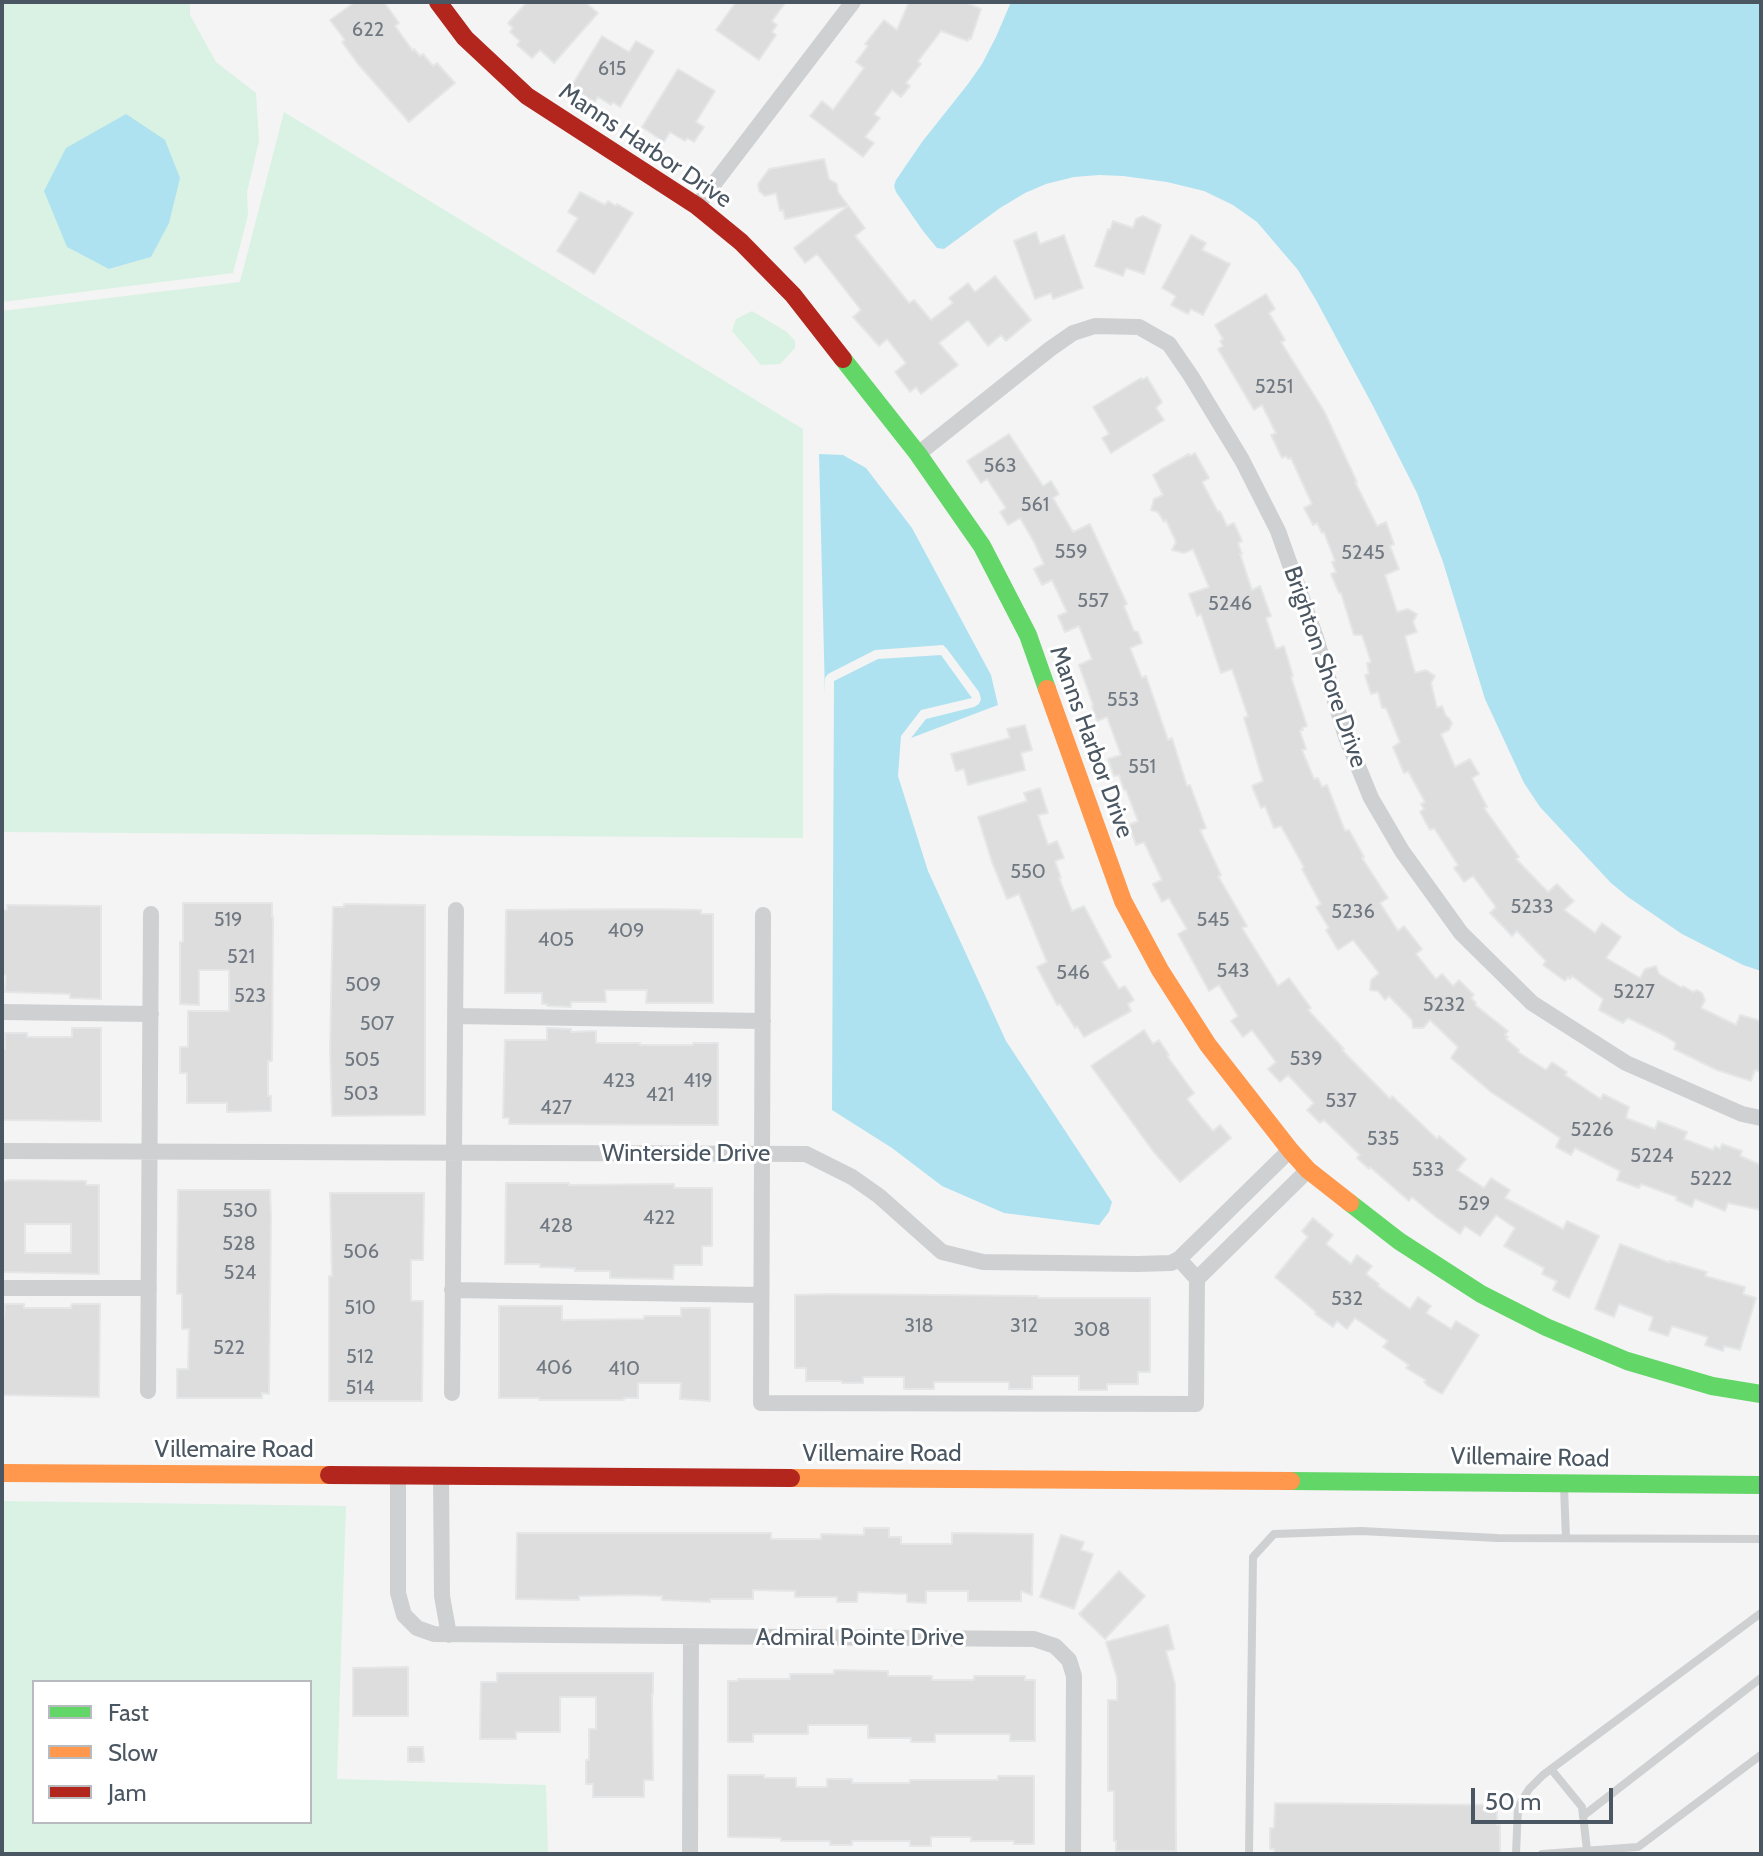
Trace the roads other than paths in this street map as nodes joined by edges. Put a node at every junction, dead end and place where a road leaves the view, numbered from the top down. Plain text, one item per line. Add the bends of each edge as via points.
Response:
1 (438, 2) edge
2 (853, 2) edge
3 (697, 206) junction
4 (918, 454) junction
5 (456, 910) dead end
6 (151, 914) dead end
7 (763, 915) dead end
8 (2, 1012) edge
9 (151, 1014) junction
10 (455, 1016) junction
11 (763, 1021) junction
12 (1761, 1118) edge
13 (1290, 1150) junction
14 (2, 1151) edge
15 (150, 1151) junction
16 (454, 1153) junction
17 (762, 1154) junction
18 (1308, 1170) junction
19 (1179, 1259) junction
20 (1197, 1279) junction
21 (2, 1288) edge
22 (149, 1288) junction
23 (452, 1290) junction
24 (761, 1295) junction
25 (148, 1391) dead end
26 (452, 1393) dead end
27 (1761, 1394) edge
28 (2, 1473) edge
29 (398, 1475) junction
30 (441, 1475) junction
31 (1564, 1482) junction
32 (1761, 1485) edge
33 (1566, 1538) junction
34 (1761, 1539) edge
35 (1761, 1613) edge
36 (449, 1635) junction
37 (691, 1637) junction
38 (1761, 1678) edge
39 (1761, 1755) edge
40 (1551, 1769) junction
41 (1583, 1816) junction
42 (1587, 1850) junction
43 (690, 1854) edge
44 (1073, 1854) edge
45 (1249, 1854) edge
46 (1516, 1854) edge
47 (1542, 1854) edge

1 - 3 street, Manns Harbor Drive via 465,38 527,96
2 - 3 street
3 - 4 street, Manns Harbor Drive via 793,295
4 - 12 street, Brighton Shore Drive via 1073,333 1095,326 1139,327 1169,344 1242,460 1278,531 1371,798 1461,933 1532,1003 1626,1063
4 - 13 street, Manns Harbor Drive via 982,546 1028,635 1123,901 1208,1045
5 - 10 street
6 - 9 street
7 - 11 street
8 - 9 street
9 - 15 street
10 - 11 street
10 - 16 street
11 - 17 street
13 - 18 street, Manns Harbor Drive
13 - 19 street
14 - 15 street, Winterside Drive
15 - 16 street, Winterside Drive
15 - 22 street
16 - 17 street, Winterside Drive
16 - 23 street
17 - 19 street, Winterside Drive via 806,1154 852,1177 942,1252 983,1262 1137,1264
17 - 24 street
18 - 20 street
18 - 27 street, Manns Harbor Drive via 1399,1241 1481,1294 1533,1320 1627,1361
19 - 20 street
20 - 24 street via 1196,1404 761,1403
21 - 22 street
22 - 25 street
23 - 24 street
23 - 26 street
28 - 29 street, Villemaire Road
29 - 30 street, Villemaire Road
29 - 36 street, Admiral Pointe Drive via 398,1593 404,1615 417,1628
30 - 31 street, Villemaire Road
30 - 36 street via 442,1596
31 - 32 street, Villemaire Road
31 - 33 lane
33 - 34 lane
33 - 45 lane via 1361,1531 1274,1534 1253,1557
35 - 40 lane
36 - 37 street, Admiral Pointe Drive
37 - 43 street
37 - 44 street, Admiral Pointe Drive via 1034,1639 1055,1646 1069,1660 1074,1676
38 - 41 lane
39 - 42 lane via 1638,1847
40 - 41 lane via 1582,1807
40 - 46 lane via 1518,1807
41 - 42 lane
42 - 47 lane

